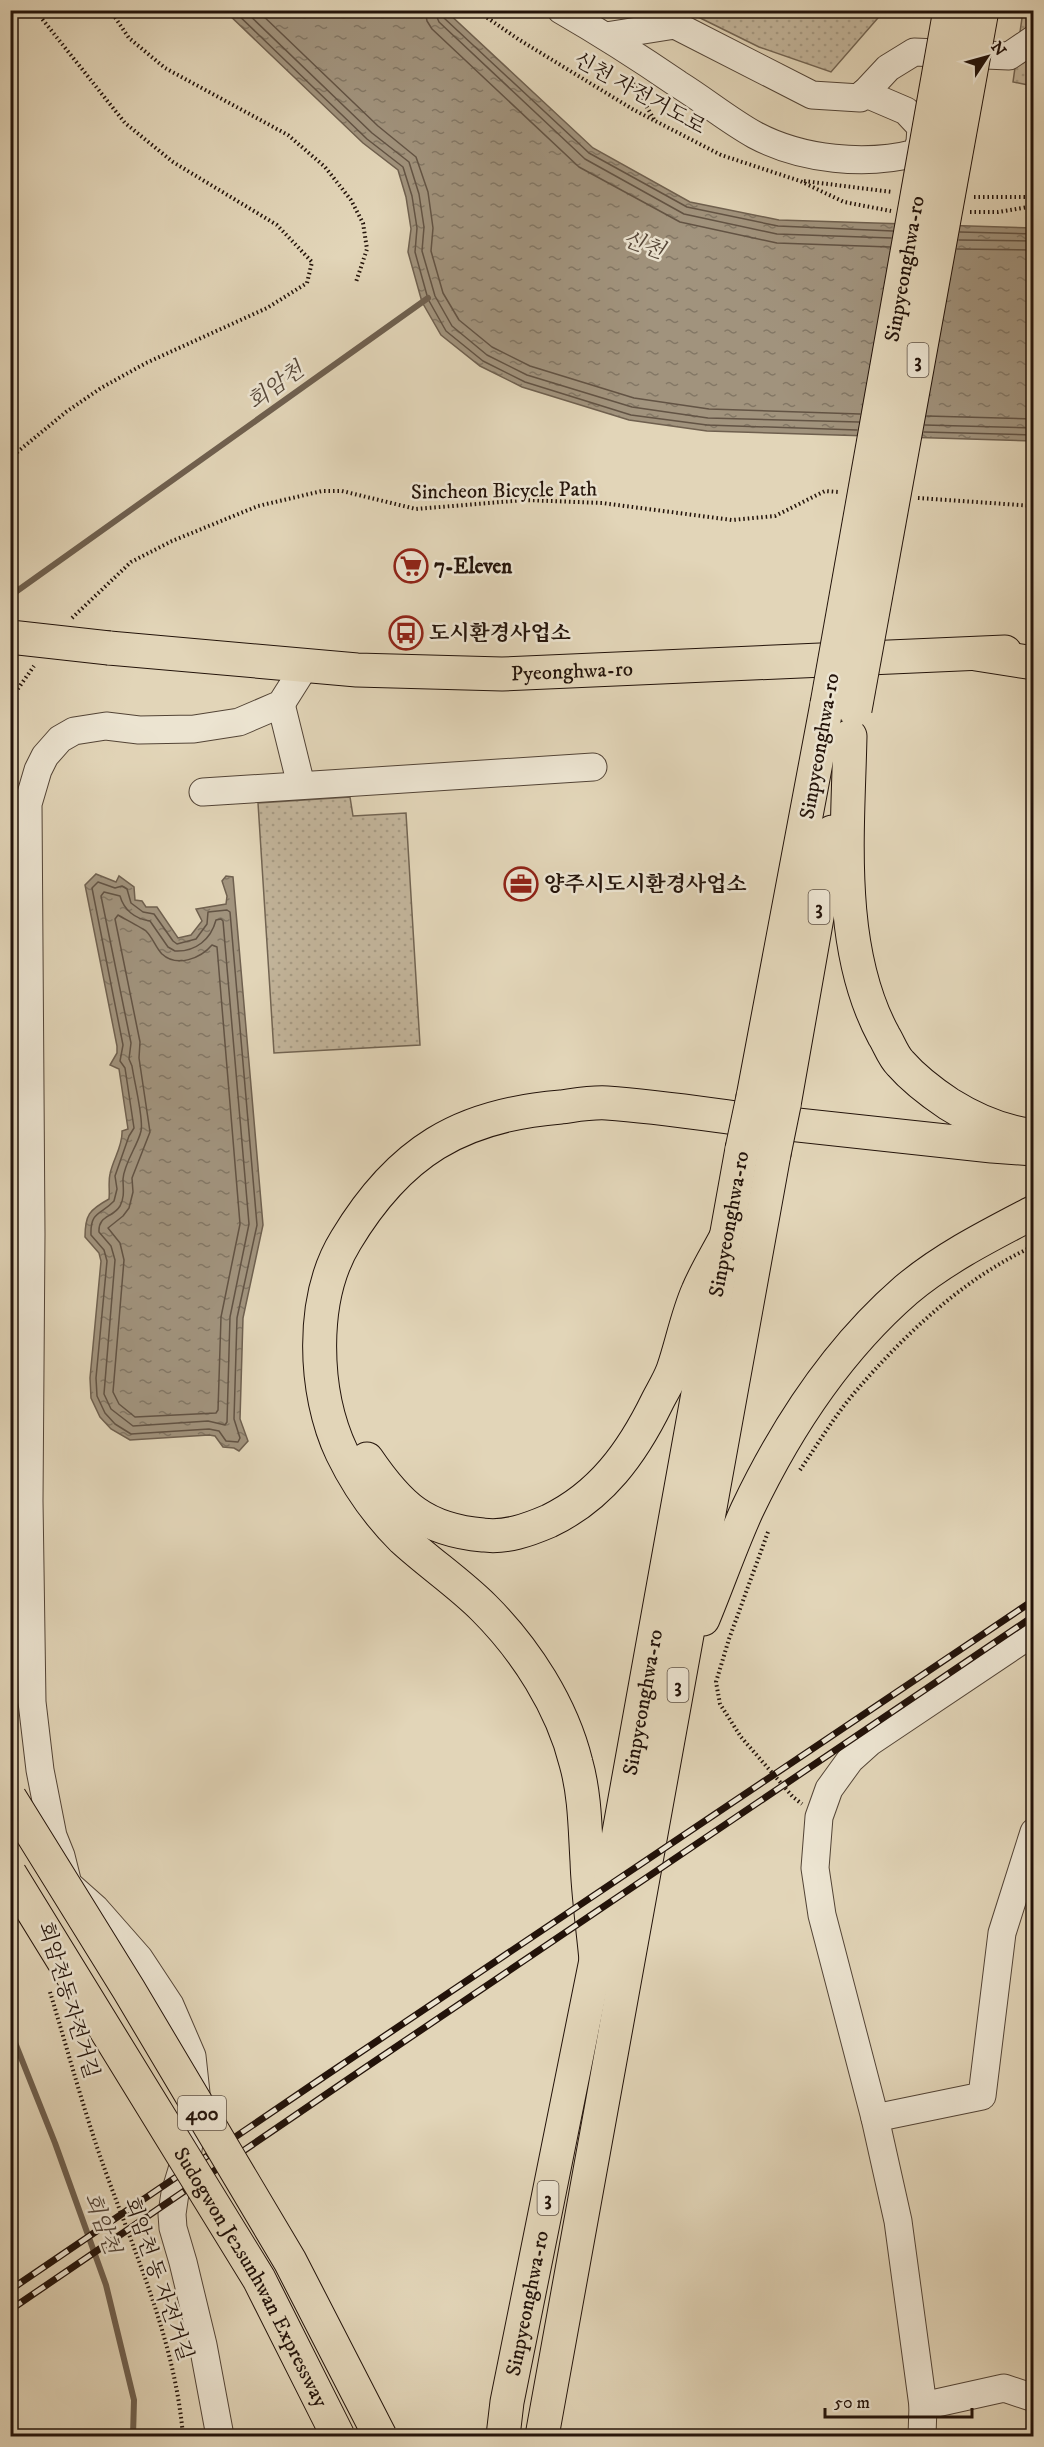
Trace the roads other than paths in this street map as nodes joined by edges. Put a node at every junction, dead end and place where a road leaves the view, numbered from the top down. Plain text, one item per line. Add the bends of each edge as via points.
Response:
1 (561, 10) edge
2 (950, 10) edge
3 (982, 10) edge
4 (606, 36) junction
5 (1034, 39) edge
6 (864, 93) junction
7 (10, 637) edge
8 (1034, 650) edge
9 (976, 654) junction
10 (1034, 663) edge
11 (305, 666) junction
12 (281, 704) junction
13 (844, 716) junction
14 (593, 767) dead end
15 (301, 785) junction
16 (203, 792) dead end
17 (769, 1101) junction
18 (1034, 1136) edge
19 (1034, 1149) edge
20 (1034, 1165) edge
21 (1034, 1212) edge
22 (725, 1239) junction
23 (1034, 1632) edge
24 (674, 1708) junction
25 (10, 1798) edge
26 (1034, 1832) edge
27 (10, 1874) edge
28 (596, 1960) junction
29 (875, 2118) junction
30 (1034, 2398) edge
31 (923, 2406) junction
32 (220, 2436) edge
33 (338, 2436) edge
34 (380, 2436) edge
35 (503, 2436) edge
36 (542, 2436) edge
37 (922, 2436) edge

1 - 4 street
2 - 13 main road, Sinpyeonghwa-ro / 3, bridge
3 - 13 main road, Sinpyeonghwa-ro / 3, bridge
4 - 6 street via 675,25 812,95 860,98
4 - 6 street via 756,135 808,154 857,160 916,153 921,127 906,111
5 - 6 street via 1009,56 914,52 888,68
7 - 11 main road, Pyeonghwa-ro, bridge
8 - 9 main road, Pyeonghwa-ro
9 - 10 main road
9 - 11 main road, Pyeonghwa-ro via 502,674
11 - 12 street
12 - 15 street
12 - 32 street via 239,722 194,729 106,726 74,731 60,739 45,756 28,804 32,1702 53,1836 68,1884 139,1958 170,2005 192,2056 196,2093 188,2150 175,2193 173,2228 203,2345
13 - 17 main road, Sinpyeonghwa-ro / 3
13 - 18 main road via 848,869 859,972 874,1017 898,1062 929,1091 964,1113 1010,1132
14 - 15 street
15 - 16 street
17 - 22 main road, Sinpyeonghwa-ro / 3, bridge via 742,1149
17 - 24 main road, Sinpyeonghwa-ro / 3, bridge via 774,1154
19 - 28 main road via 603,1103 524,1110 469,1126 427,1146 362,1213 337,1255 322,1305 319,1355 329,1418 341,1451 378,1512 513,1638 560,1718 576,1762 584,1806
20 - 22 main road via 609,1122 530,1129 475,1145 433,1166 399,1197 356,1258 346,1290 341,1373 349,1417 364,1455 407,1508 430,1523 459,1533 494,1537 527,1531 562,1514 596,1491 622,1462 648,1420 672,1372 697,1292
21 - 24 main road via 950,1258 907,1289 870,1325 800,1411 746,1512 699,1630
22 - 28 main road, Sinpyeonghwa-ro / 3
23 - 29 street via 870,1742 850,1760 829,1789 819,1817 815,1868 822,1915
24 - 36 main road, Sinpyeonghwa-ro / 3
25 - 34 main road, Sudogwon Je2sunhwan Expressway / 400, bridge via 290,2261
26 - 29 street via 1002,1933 982,2096
27 - 33 main road, Sudogwon Je2sunhwan Expressway / 400, bridge via 259,2279
28 - 35 main road, Sinpyeonghwa-ro / 3
29 - 31 street via 898,2221
30 - 31 street via 1004,2388
31 - 37 street

